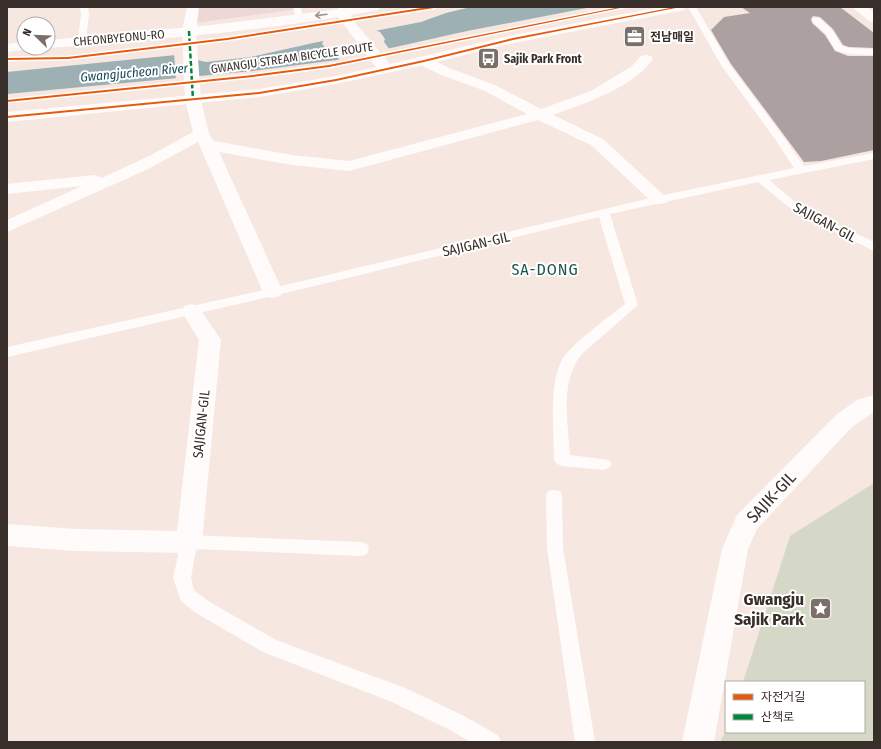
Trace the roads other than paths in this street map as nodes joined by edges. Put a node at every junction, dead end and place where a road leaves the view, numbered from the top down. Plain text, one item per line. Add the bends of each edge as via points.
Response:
1 (84, 7) edge
2 (193, 7) edge
3 (374, 7) edge
4 (680, 7) edge
5 (692, 7) edge
6 (858, 7) edge
7 (298, 12) edge
8 (344, 13) edge
9 (874, 18) edge
10 (816, 20) dead end
11 (190, 31) junction
12 (82, 41) junction
13 (56, 43) edge
14 (874, 52) edge
15 (646, 58) dead end
16 (424, 61) junction
17 (384, 66) junction
18 (193, 100) junction
19 (540, 115) junction
20 (7, 117) edge
21 (204, 140) junction
22 (874, 156) edge
23 (801, 171) junction
24 (120, 177) junction
25 (760, 178) junction
26 (7, 189) edge
27 (659, 199) junction
28 (604, 213) junction
29 (7, 227) edge
30 (874, 247) edge
31 (273, 292) junction
32 (191, 311) junction
33 (7, 352) edge
34 (874, 403) edge
35 (604, 464) dead end
36 (554, 496) dead end
37 (7, 535) edge
38 (188, 542) junction
39 (361, 549) dead end
40 (491, 742) edge
41 (585, 742) edge
42 (698, 742) edge

1 - 12 lane via 86,14
2 - 11 street
3 - 8 street, CHEONBYEONU-RO
4 - 16 street via 512,39
5 - 23 lane via 705,33 789,149
6 - 9 street
8 -> 7 street, CHEONBYEONU-RO
7 - 11 street, CHEONBYEONU-RO
8 - 17 street
10 - 14 lane via 826,26 834,36 838,48
11 - 12 street, CHEONBYEONU-RO
11 - 18 street
12 - 13 street, CHEONBYEONU-RO
15 - 19 street via 637,69 596,94
16 - 17 street
16 - 19 street via 490,88
17 - 18 street via 272,91
18 - 20 street
18 - 21 street
19 - 21 street via 349,166 292,160
19 - 27 street via 597,142
21 - 24 street via 180,147
21 - 31 street
22 - 23 lane, SAJIGAN-GIL
23 - 25 lane, SAJIGAN-GIL
24 - 26 street
24 - 29 street
25 - 27 lane, SAJIGAN-GIL
25 - 30 lane, SAJIGAN-GIL via 810,216
27 - 28 lane, SAJIGAN-GIL
28 - 31 lane, SAJIGAN-GIL
28 - 35 lane via 632,305 569,360 560,390 562,460
31 - 32 lane, SAJIGAN-GIL
32 - 33 lane, SAJIGAN-GIL
32 - 38 street, SAJIGAN-GIL via 210,340
34 - 42 street, SAJIK-GIL via 865,406 844,421 746,523 735,549
36 - 41 lane via 555,548
37 - 38 street via 76,540
38 - 39 lane
38 - 40 lane via 182,578 187,595 202,607 270,646 398,695

